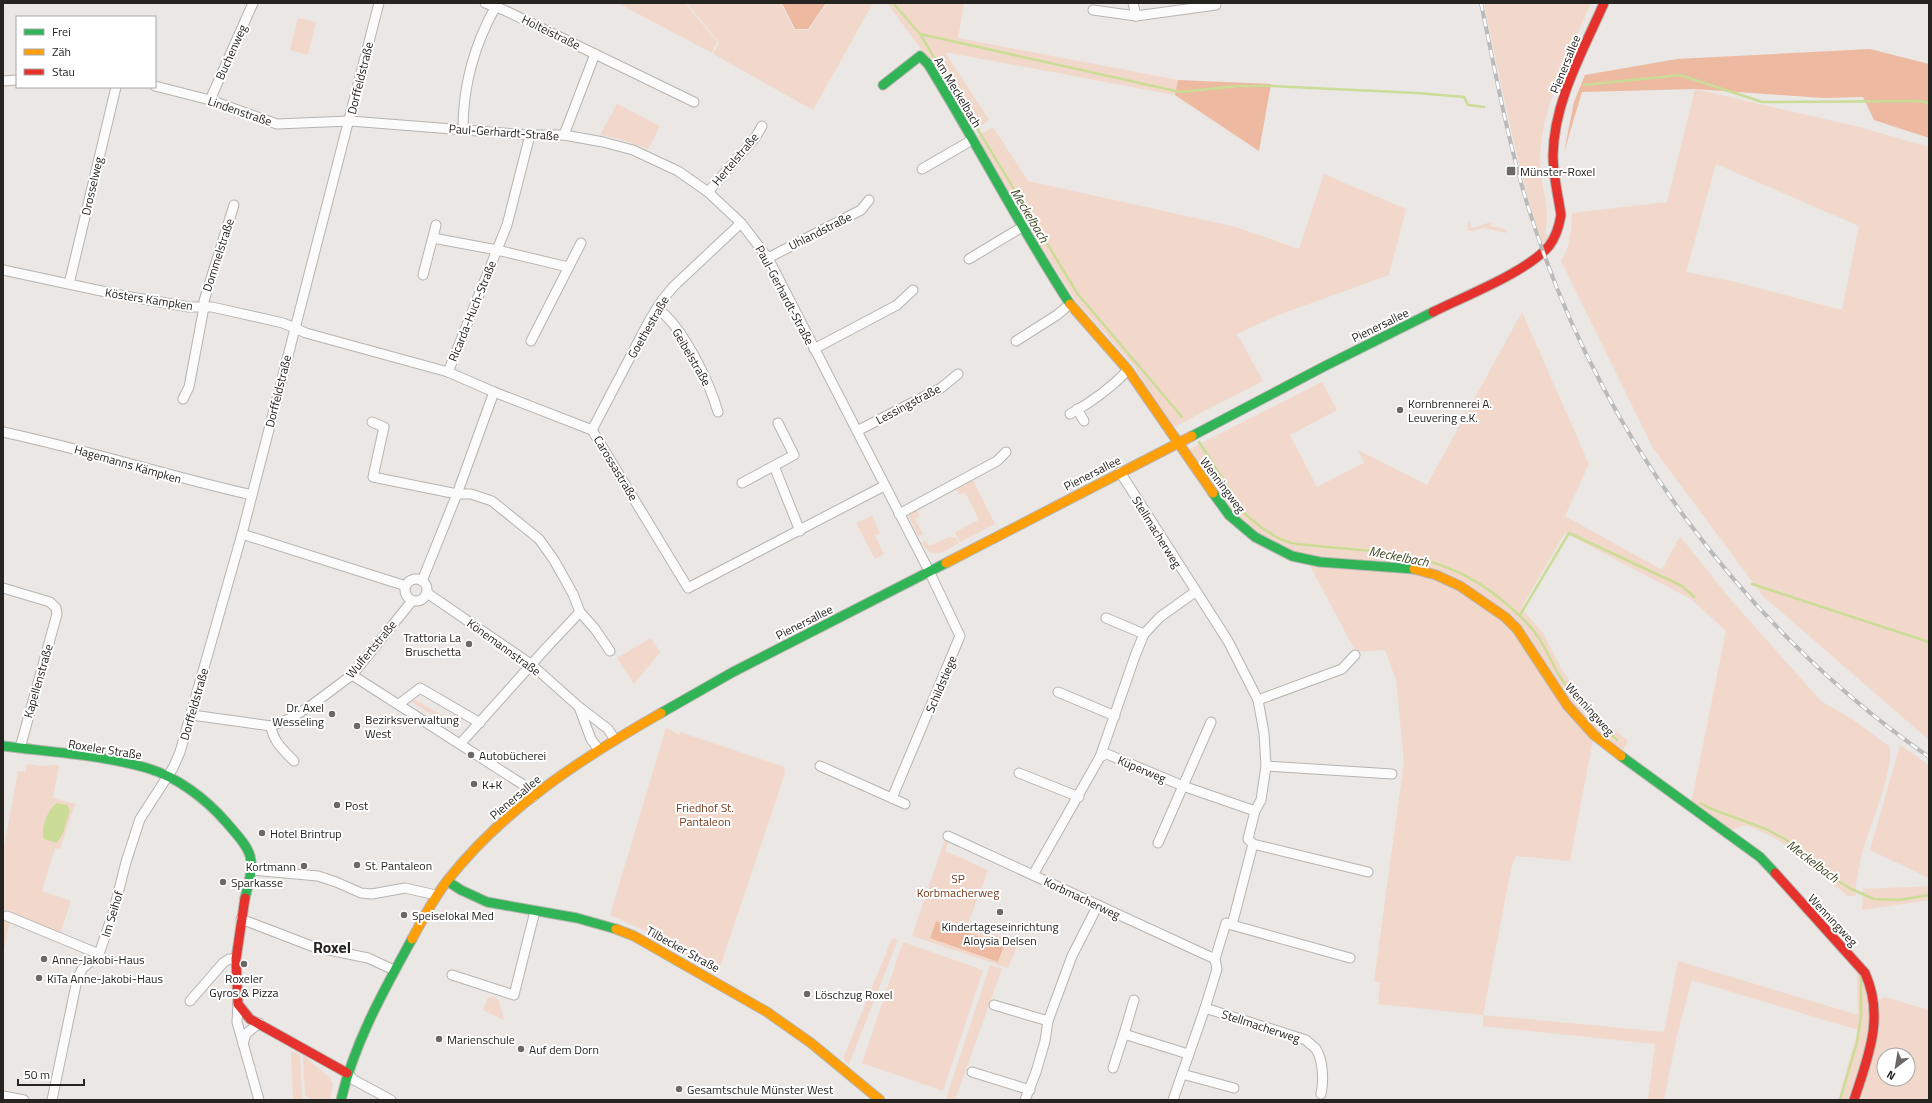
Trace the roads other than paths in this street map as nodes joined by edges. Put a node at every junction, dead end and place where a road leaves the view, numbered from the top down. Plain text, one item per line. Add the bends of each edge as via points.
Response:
1 (253, 3) edge
2 (379, 3) edge
3 (485, 3) edge
4 (1133, 3) edge
5 (1604, 3) edge
6 (1216, 5) dead end
7 (496, 6) junction
8 (1093, 10) dead end
9 (1136, 16) junction
10 (595, 54) junction
11 (16, 80) edge
12 (3, 81) edge
13 (883, 85) dead end
14 (156, 86) edge
15 (116, 88) edge
16 (210, 100) junction
17 (694, 102) dead end
18 (350, 121) junction
19 (762, 126) dead end
20 (464, 129) junction
21 (530, 135) junction
22 (564, 135) junction
23 (972, 140) junction
24 (922, 169) dead end
25 (708, 192) junction
26 (869, 200) dead end
27 (234, 205) dead end
28 (741, 222) junction
29 (436, 225) dead end
30 (1022, 227) junction
31 (433, 238) junction
32 (581, 243) dead end
33 (497, 250) junction
34 (768, 258) junction
35 (969, 259) dead end
36 (568, 267) junction
37 (3, 270) edge
38 (423, 275) dead end
39 (69, 284) junction
40 (913, 290) dead end
41 (1070, 304) junction
42 (204, 307) junction
43 (657, 308) junction
44 (294, 328) junction
45 (532, 341) dead end
46 (1016, 341) dead end
47 (814, 349) junction
48 (1128, 370) junction
49 (448, 372) junction
50 (958, 374) dead end
51 (494, 392) junction
52 (183, 399) dead end
53 (718, 412) dead end
54 (1084, 421) dead end
55 (372, 422) dead end
56 (778, 423) dead end
57 (592, 430) junction
58 (3, 432) edge
59 (856, 432) junction
60 (1178, 444) junction
61 (1006, 452) dead end
62 (774, 466) junction
63 (1120, 472) junction
64 (742, 483) dead end
65 (884, 486) junction
66 (457, 494) junction
67 (252, 495) junction
68 (899, 514) junction
69 (800, 531) junction
70 (242, 534) junction
71 (929, 571) junction
72 (422, 581) junction
73 (406, 586) junction
74 (3, 588) edge
75 (427, 592) junction
76 (1195, 592) junction
77 (412, 601) junction
78 (580, 612) junction
79 (1106, 618) dead end
80 (1144, 634) junction
81 (610, 651) dead end
82 (1355, 655) dead end
83 (532, 665) junction
84 (352, 675) junction
85 (1058, 692) dead end
86 (1258, 700) junction
87 (399, 704) junction
88 (578, 706) junction
89 (192, 715) junction
90 (1115, 716) junction
91 (1211, 722) dead end
92 (480, 723) junction
93 (270, 726) junction
94 (615, 740) junction
95 (461, 744) junction
96 (3, 746) edge
97 (20, 748) junction
98 (599, 750) junction
99 (1100, 757) junction
100 (294, 761) dead end
101 (820, 766) dead end
102 (1266, 766) junction
103 (1020, 773) dead end
104 (1392, 774) dead end
105 (167, 776) junction
106 (1183, 786) junction
107 (533, 796) junction
108 (1079, 797) junction
109 (892, 798) junction
110 (905, 804) dead end
111 (1255, 811) junction
112 (948, 836) dead end
113 (1158, 843) dead end
114 (1253, 844) junction
115 (252, 870) junction
116 (1368, 872) dead end
117 (1033, 875) junction
118 (447, 882) junction
119 (436, 895) junction
120 (1098, 905) junction
121 (534, 911) junction
122 (7, 916) dead end
123 (241, 919) junction
124 (1232, 925) junction
125 (99, 954) junction
126 (1215, 958) junction
127 (1350, 958) dead end
128 (236, 959) junction
129 (394, 970) junction
130 (452, 975) dead end
131 (1134, 1000) dead end
132 (190, 1001) dead end
133 (238, 1004) junction
134 (994, 1005) dead end
135 (1205, 1008) junction
136 (1048, 1021) junction
137 (258, 1024) junction
138 (1124, 1034) junction
139 (243, 1044) junction
140 (1188, 1054) junction
141 (1113, 1068) dead end
142 (972, 1072) dead end
143 (347, 1073) junction
144 (1182, 1074) junction
145 (1234, 1088) dead end
146 (1030, 1090) junction
147 (1321, 1094) dead end
148 (3, 1096) edge
149 (24, 1100) edge
150 (52, 1100) edge
151 (259, 1100) edge
152 (341, 1100) edge
153 (391, 1100) edge
154 (880, 1100) edge
155 (1025, 1100) edge
156 (1172, 1100) edge
157 (1854, 1100) edge

1 - 16 street, Buchenweg
2 - 18 street, Dorffeldstraße
3 - 7 street, Holteistraße
4 - 9 street
5 - 60 main road, Pienersallee via 1571,80 1559,116 1553,154 1561,215 1556,236 1544,254 1520,269 1325,366
6 - 9 street
7 - 10 street, Holteistraße
7 - 20 street via 479,40 471,64 464,102
8 - 9 street
10 - 17 street, Holteistraße
10 - 22 street, Holteistraße
11 - 12 street
13 - 23 main road, Am Meckelbach via 920,56 928,64 965,123
14 - 16 street, Lindenstraße
15 - 39 street, Drosselweg
16 - 18 street, Lindenstraße via 277,124
18 - 20 street, Paul-Gerhardt-Straße
18 - 44 street, Dorffeldstraße
19 - 25 street, Hertelstraße via 755,138
20 - 21 street, Paul-Gerhardt-Straße
21 - 22 street, Paul-Gerhardt-Straße
21 - 33 street, Ricarda-Huch-Straße via 507,225
22 - 25 street, Paul-Gerhardt-Straße via 633,150 678,171
23 - 24 street, Am Meckelbach
23 - 30 main road, Am Meckelbach
25 - 28 street, Paul-Gerhardt-Straße
26 - 34 street, Uhlandstraße via 861,210
27 - 42 street, Dommelstraße
28 - 34 street, Paul-Gerhardt-Straße
28 - 43 street, Goethestraße via 674,286
29 - 31 street
30 - 35 street
30 - 41 main road, Am Meckelbach
31 - 33 street, Ricarda-Huch-Straße
31 - 38 street
32 - 36 street
33 - 36 street, Ricarda-Huch-Straße
33 - 49 street, Ricarda-Huch-Straße
34 - 47 street, Paul-Gerhardt-Straße
36 - 45 street
37 - 39 street, Kösters Kämpken
39 - 42 street, Kösters Kämpken via 189,307
40 - 47 street via 897,304
41 - 46 street
41 - 48 main road, Am Meckelbach
42 - 44 street, Kösters Kämpken via 245,313
42 - 52 street, Dommelstraße via 188,387
43 - 53 street, Geibelstraße via 668,317 688,346
43 - 57 street, Goethestraße
44 - 49 street, Carossastraße
44 - 67 street, Dorffeldstraße
47 - 59 street, Paul-Gerhardt-Straße
48 - 54 street via 1114,386 1073,412
48 - 60 main road, Am Meckelbach
49 - 51 street, Carossastraße
50 - 59 street, Lessingstraße via 941,388
51 - 57 street, Carossastraße
51 - 66 street
55 - 66 street via 384,427 374,477
56 - 62 street via 794,455
57 - 69 street, Carossastraße via 688,588
58 - 67 street, Hagemanns Kämpken
59 - 65 street, Paul-Gerhardt-Straße
60 - 63 main road, Pienersallee
60 - 157 main road, Wenningweg via 1229,515 1255,537 1275,548 1305,560 1411,568 1436,575 1460,586 1487,603 1517,629 1567,705 1594,735 1760,857 1865,972 1870,981 1874,1025
61 - 68 street via 997,461
62 - 64 street
62 - 69 street
63 - 71 main road, Pienersallee
63 - 76 street, Stellmacherweg
65 - 68 street, Paul-Gerhardt-Straße
65 - 69 street, Carossastraße
66 - 72 street
66 - 78 street via 471,494 492,501 539,538 573,594
67 - 70 street, Dorffeldstraße
68 - 71 street, Paul-Gerhardt-Straße
70 - 73 street
70 - 89 street, Dorffeldstraße
71 - 94 main road, Pienersallee via 733,672
71 - 109 street, Schildstiege via 960,636
72 - 73 street via 413,580
72 - 75 street
73 - 77 street via 406,594
74 - 97 street, Kapellenstraße via 50,602 56,608 57,614
75 - 77 street via 420,601
75 - 83 street, Könemannstraße
76 - 80 street via 1160,618
76 - 86 street, Stellmacherweg via 1228,641
77 - 84 street, Wulfertstraße
78 - 81 street
78 - 83 street
79 - 80 street
80 - 90 street
82 - 86 street via 1342,669
83 - 88 street, Könemannstraße
83 - 92 street
84 - 87 street
84 - 93 street, Wulfertstraße via 309,707 289,719
85 - 90 street
86 - 102 street, Stellmacherweg
87 - 92 street via 420,688
87 - 95 street
88 - 94 street, Könemannstraße via 608,729
88 - 98 street, Könemannstraße via 591,739
89 - 93 street, Wulfertstraße
89 - 105 street, Dorffeldstraße via 180,752
90 - 99 street
91 - 106 street
92 - 95 street
93 - 100 street via 276,742
94 - 98 main road, Pienersallee
95 - 107 street via 522,784
96 - 97 main road, Roxeler Straße
97 - 105 main road, Roxeler Straße via 123,762
98 - 107 main road, Pienersallee
99 - 106 street, Küperweg via 1107,754
99 - 108 street
101 - 109 street
102 - 104 street
102 - 111 street, Stellmacherweg via 1261,800
103 - 108 street
105 - 115 main road, Roxeler Straße via 194,792 233,829 245,844
105 - 125 street, Im Seihof via 140,819 126,862 114,913
106 - 111 street, Küperweg
106 - 113 street
107 - 118 main road, Pienersallee via 485,838
108 - 117 street
109 - 110 street
111 - 114 street, Stellmacherweg via 1248,839
112 - 117 street, Korbmacherweg
114 - 116 street
114 - 124 street, Stellmacherweg
115 - 119 street via 318,876 362,893 372,894 405,888
115 - 123 main road
117 - 120 street, Korbmacherweg
118 - 119 main road, Pienersallee
118 - 121 main road, Tilbecker Straße via 482,901
119 - 129 main road, Pienersallee
120 - 126 street, Korbmacherweg
120 - 136 street via 1072,956
121 - 130 street via 514,995
121 - 154 main road, Tilbecker Straße via 584,919 615,928 663,951 767,1012 811,1043
122 - 125 street
123 - 128 main road
123 - 129 street via 314,947 368,958
124 - 126 street, Stellmacherweg via 1226,923
124 - 127 street
125 - 150 street, Im Seihof via 82,969 77,980
126 - 135 street, Stellmacherweg via 1217,969
128 - 132 street via 229,959 223,963
128 - 133 main road
129 - 143 main road, Pienersallee
131 - 138 street
133 - 137 main road via 250,1019
133 - 139 street via 237,1022
134 - 136 street
135 - 140 street, Stellmacherweg
135 - 147 street, Stellmacherweg via 1306,1040 1316,1049 1320,1059 1323,1086
136 - 146 street via 1045,1041
137 - 139 street via 246,1034
137 - 143 main road
138 - 140 street
138 - 141 street
139 - 151 street
140 - 144 street, Stellmacherweg
142 - 146 street
143 - 152 main road, Pienersallee
143 - 153 street via 354,1080
144 - 145 street
144 - 156 street, Stellmacherweg
146 - 155 street
148 - 149 street

